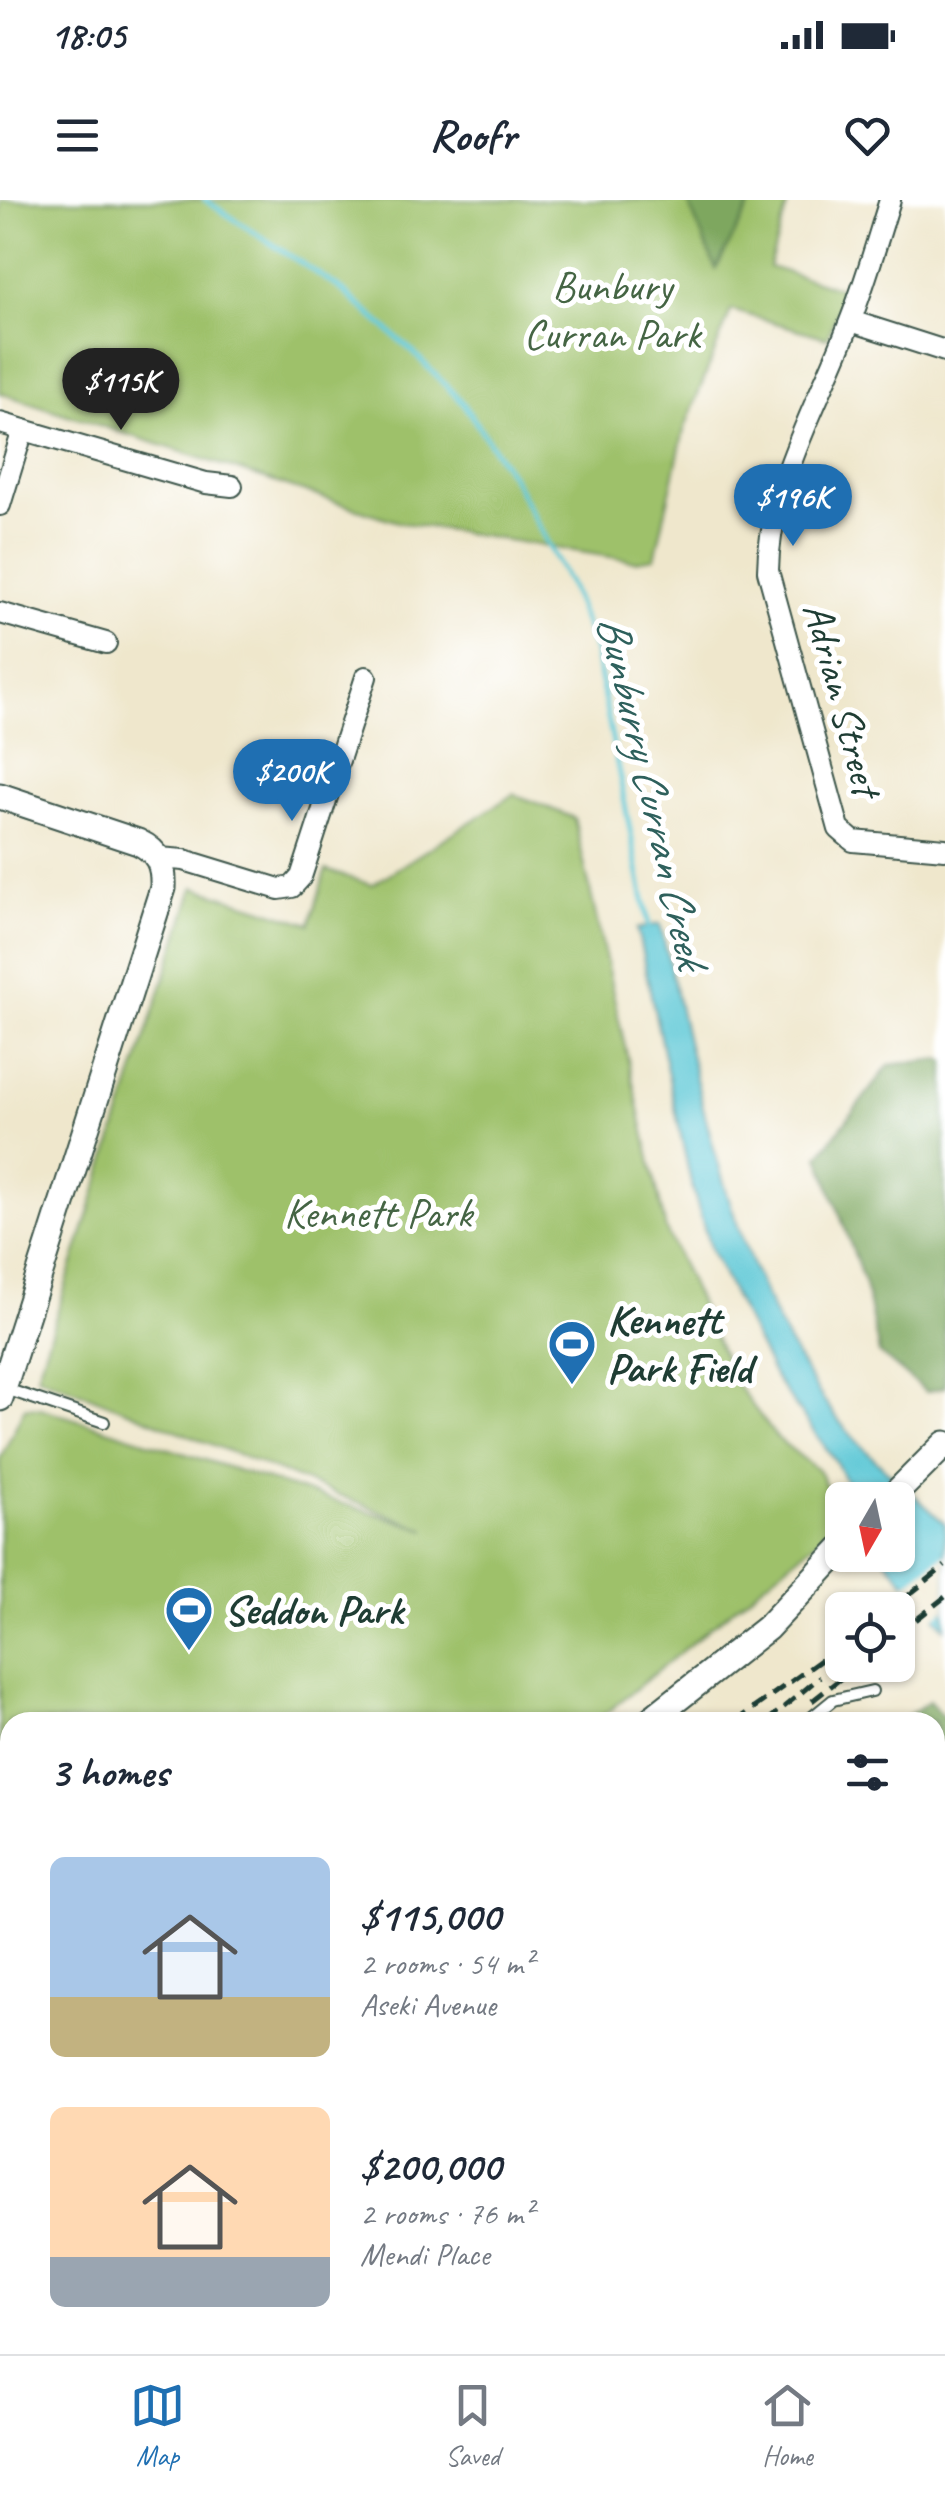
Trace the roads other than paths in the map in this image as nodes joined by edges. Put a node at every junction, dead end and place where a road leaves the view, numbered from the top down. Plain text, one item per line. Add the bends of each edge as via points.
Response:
1 (890, 200) edge
2 (851, 321) junction
3 (945, 351) edge
4 (0, 422) edge
5 (23, 430) junction
6 (232, 486) dead end
7 (0, 505) edge
8 (0, 613) edge
9 (106, 643) dead end
10 (366, 676) dead end
11 (0, 796) edge
12 (945, 849) edge
13 (161, 865) junction
14 (1, 1391) edge
15 (104, 1422) dead end
16 (945, 1444) edge
17 (906, 1482) edge
18 (825, 1566) edge
19 (872, 1692) dead end
20 (661, 1712) edge
21 (820, 1712) edge

1 - 2 street, Adrian Street
2 - 3 street
2 - 12 street, Adrian Street via 777,503 768,571 839,829 853,841
4 - 5 street
5 - 6 street
5 - 7 street
8 - 9 street
10 - 13 street via 302,877 292,888 184,860
11 - 13 street via 138,842 153,849
13 - 14 street via 163,888
14 - 15 lane
16 - 17 street
18 - 20 street via 766,1628
19 - 21 lane via 845,1694

